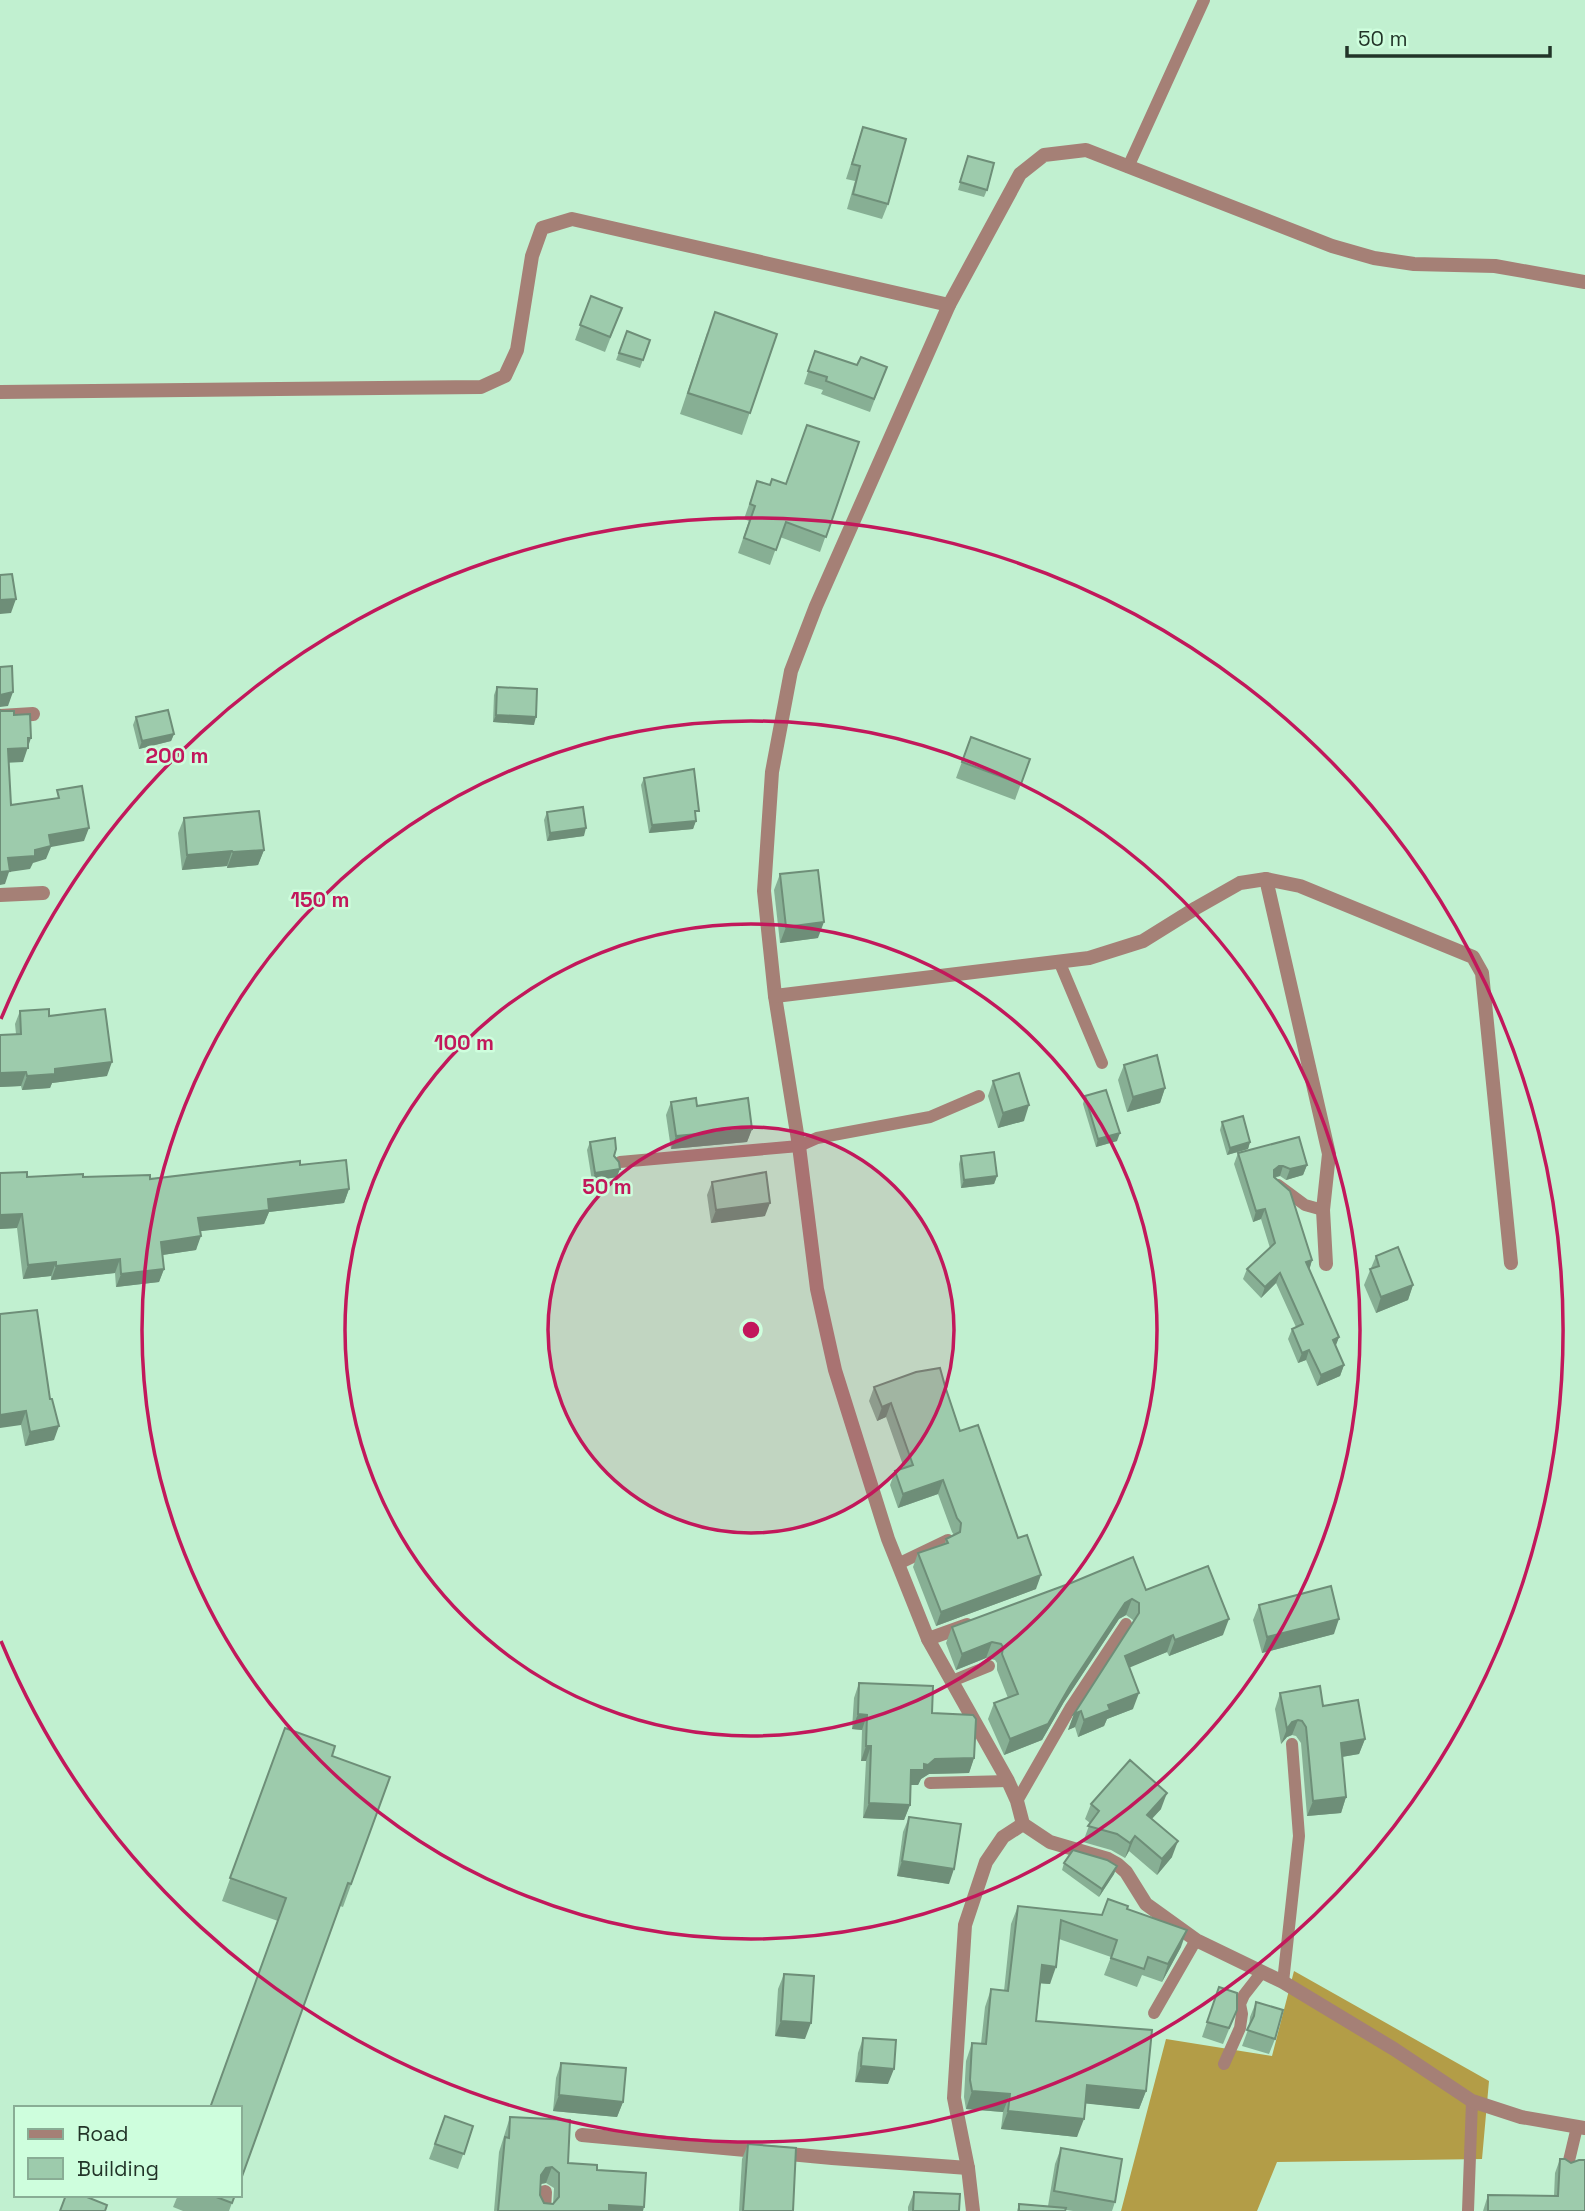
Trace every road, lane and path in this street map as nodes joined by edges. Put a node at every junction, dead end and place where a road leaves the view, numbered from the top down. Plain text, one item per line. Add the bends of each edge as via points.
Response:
1 (1204, 0) edge
2 (1128, 167) junction
3 (1585, 282) edge
4 (948, 305) junction
5 (0, 392) edge
6 (33, 714) edge
7 (0, 716) edge
8 (1266, 879) junction
9 (43, 893) dead end
10 (0, 895) edge
11 (1059, 961) junction
12 (775, 996) junction
13 (1102, 1063) dead end
14 (979, 1096) dead end
15 (799, 1146) junction
16 (620, 1162) edge
17 (1278, 1185) edge
18 (1323, 1210) junction
19 (1326, 1264) dead end
20 (1511, 1264) dead end
21 (948, 1540) edge
22 (898, 1564) junction
23 (977, 1622) edge
24 (1126, 1624) dead end
25 (929, 1639) junction
26 (989, 1666) dead end
27 (952, 1681) junction
28 (1292, 1744) dead end
29 (1008, 1781) junction
30 (930, 1783) dead end
31 (1017, 1801) junction
32 (1023, 1824) junction
33 (1195, 1940) junction
34 (1262, 1972) junction
35 (1283, 1982) junction
36 (1154, 2013) dead end
37 (1224, 2064) dead end
38 (1472, 2101) junction
39 (1581, 2128) edge
40 (582, 2135) dead end
41 (968, 2168) junction
42 (1567, 2169) edge
43 (545, 2192) dead end
44 (544, 2211) edge
45 (973, 2211) edge
46 (1468, 2211) edge

1 - 2 lane
2 - 3 street via 1374,258 1495,266
2 - 4 street via 1086,150 1044,155 1020,174
4 - 5 street via 572,219 542,228 531,256 517,350 505,376 481,387
4 - 12 street via 791,671 772,772 764,891
6 - 7 street
8 - 11 street via 1240,883 1143,941 1089,958
8 - 18 street via 1329,1154
8 - 20 street via 1300,886 1473,957 1482,973
9 - 10 street
11 - 12 street
11 - 13 lane
12 - 15 street
14 - 15 lane via 930,1117 817,1138
15 - 16 lane
15 - 22 street via 817,1289 835,1370
17 - 18 lane via 1305,1205
18 - 19 street
21 - 22 lane
22 - 25 street
23 - 25 street
24 - 31 lane
25 - 27 street
26 - 27 lane
27 - 29 street
28 - 35 lane via 1299,1836
29 - 30 lane
29 - 31 street
31 - 32 street
32 - 33 street via 1050,1842 1117,1864 1146,1904
32 - 41 street via 1003,1837 986,1862 965,1924 954,2098
33 - 34 street
33 - 36 lane
34 - 35 street
34 - 37 lane via 1240,2004 1240,2028
35 - 38 street
38 - 39 street via 1521,2117
38 - 46 lane
39 - 42 lane
40 - 41 street
41 - 45 street
43 - 44 street

